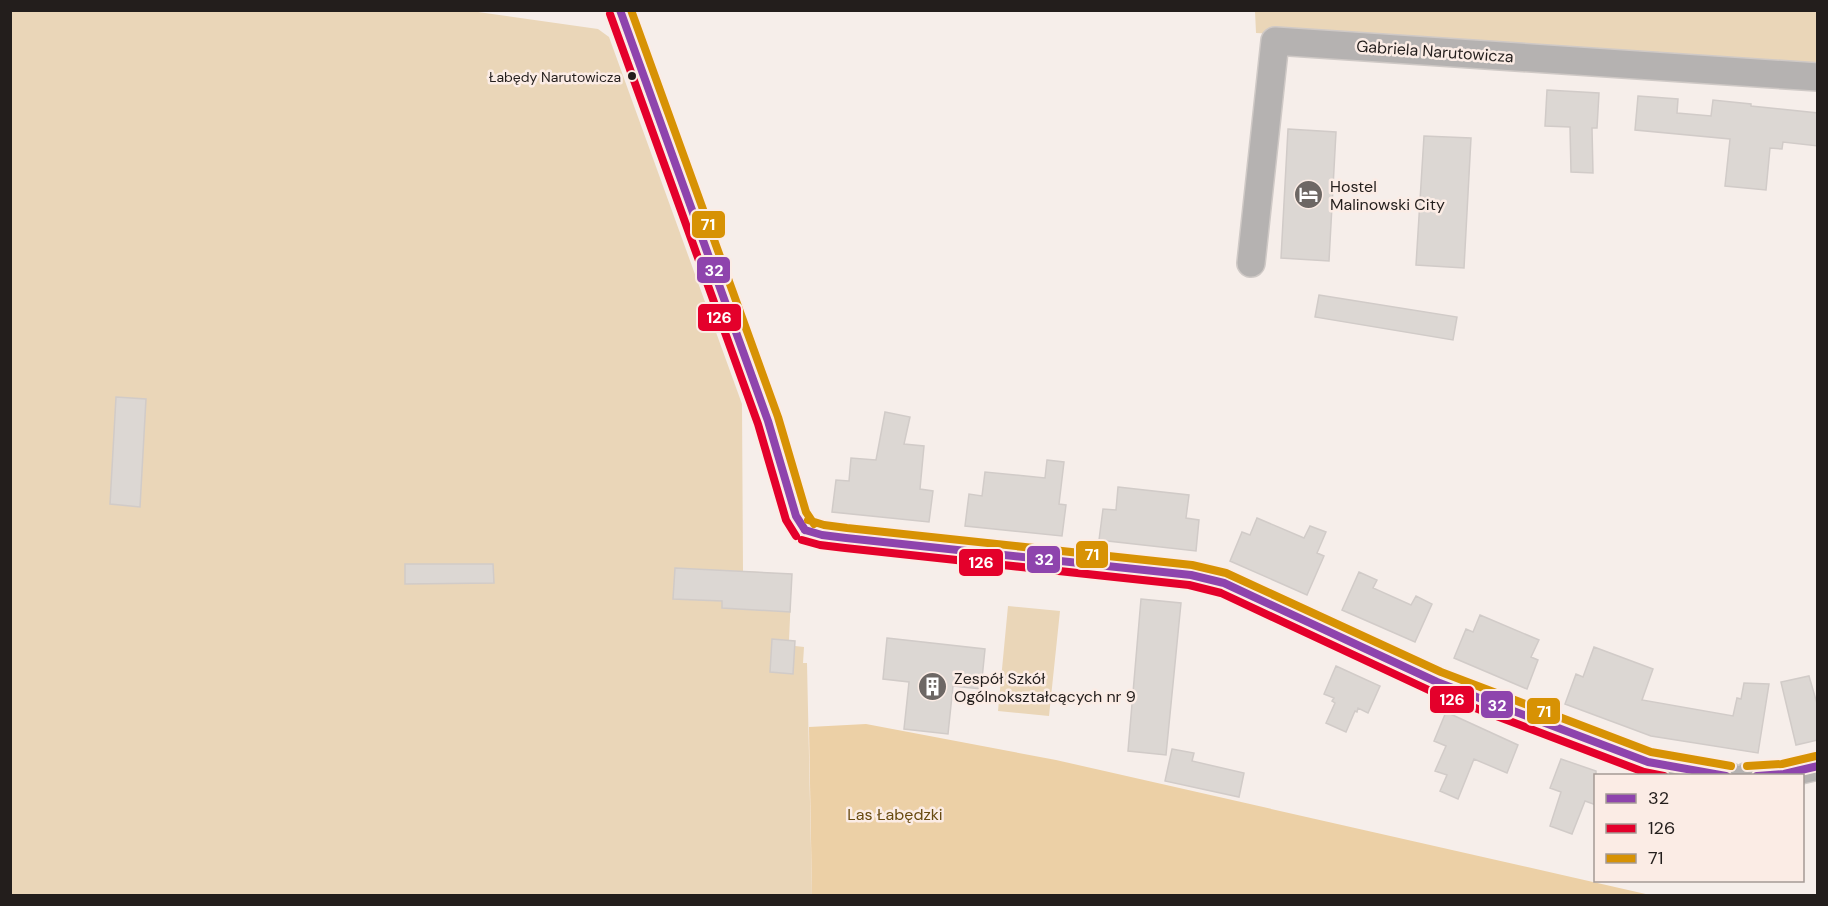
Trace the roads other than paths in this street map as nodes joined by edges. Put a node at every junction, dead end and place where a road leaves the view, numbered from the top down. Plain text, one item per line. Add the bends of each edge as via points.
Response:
1 (620, 10) edge
2 (1818, 77) edge
3 (1251, 263) dead end
4 (1818, 766) edge
5 (1717, 774) edge
6 (1784, 774) edge

1 - 5 street via 768,422 796,516 806,530 822,536 1191,575 1224,584 1437,682 1648,762
2 - 3 street, Gabriela Narutowicza via 1275,41
4 - 6 street

